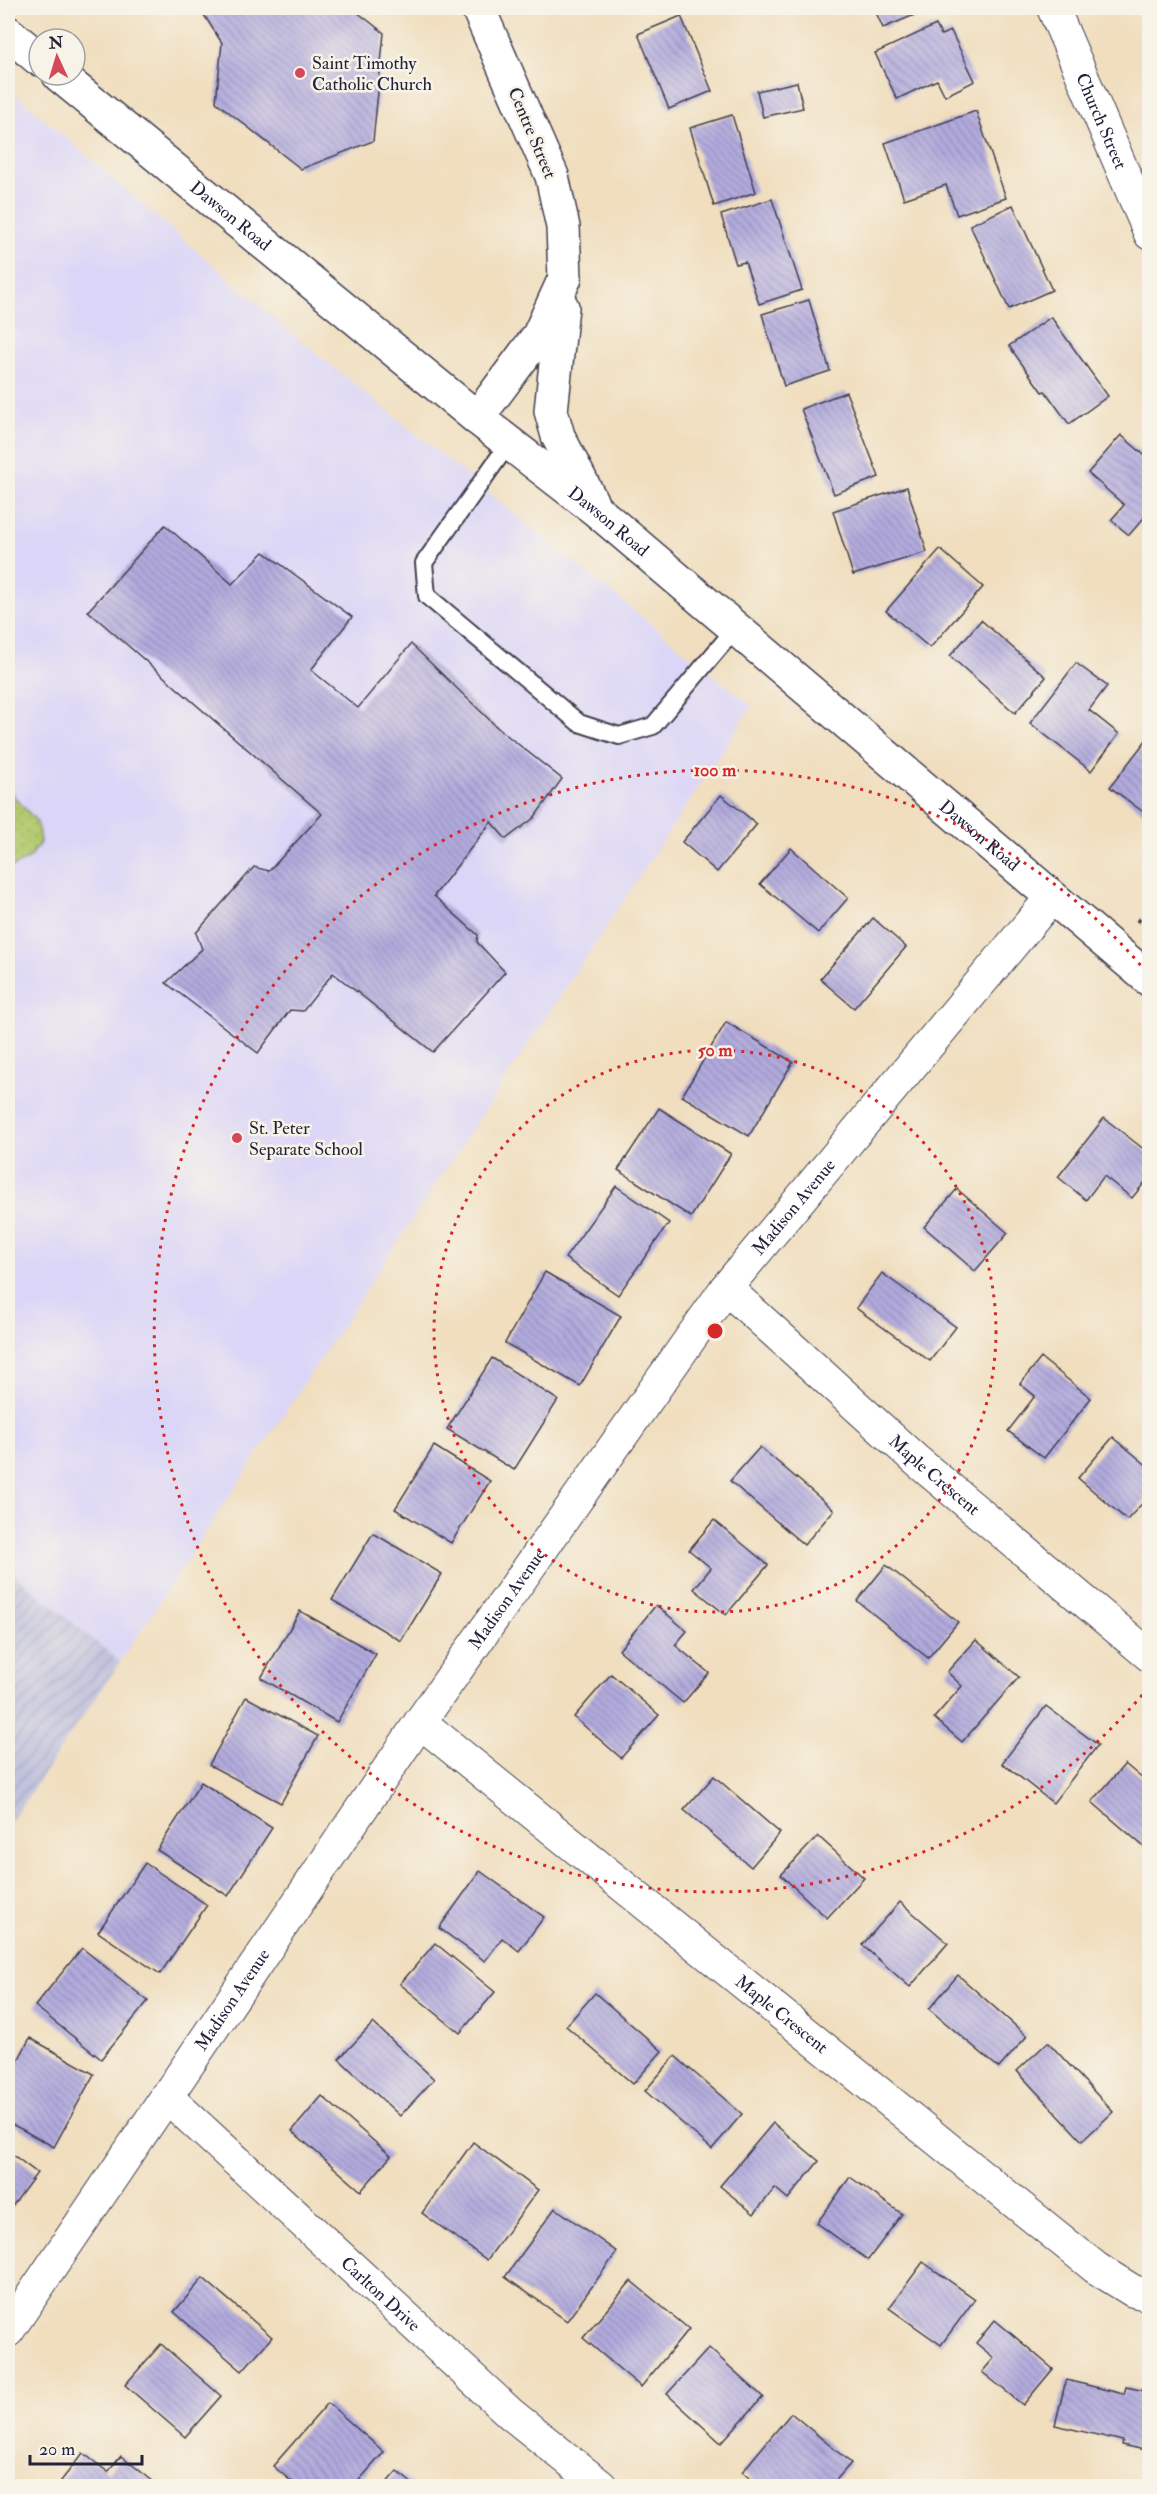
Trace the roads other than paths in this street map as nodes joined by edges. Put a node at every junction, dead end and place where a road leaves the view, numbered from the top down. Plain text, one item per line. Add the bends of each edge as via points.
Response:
1 (478, 8) edge
2 (1053, 8) edge
3 (8, 33) edge
4 (27, 49) edge
5 (74, 87) edge
6 (1149, 234) edge
7 (565, 278) junction
8 (477, 418) junction
9 (509, 443) junction
10 (596, 510) junction
11 (735, 629) junction
12 (1051, 898) junction
13 (1149, 980) edge
14 (726, 1288) junction
15 (1149, 1656) edge
16 (420, 1722) junction
17 (166, 2096) junction
18 (1149, 2295) edge
19 (8, 2331) edge
20 (601, 2487) edge

1 - 7 street, Centre Street via 552,176 563,227
2 - 6 street, Church Street
3 - 4 street
5 - 8 street, Dawson Road
7 - 8 street, Centre Street via 539,335
7 - 10 street via 551,411 558,436
8 - 9 street, Dawson Road
9 - 10 street, Dawson Road
9 - 11 lane via 424,563 427,596 579,723 619,735 653,726
10 - 11 street, Dawson Road
11 - 12 street, Dawson Road
12 - 13 street, Dawson Road
12 - 14 street, Madison Avenue
14 - 15 street, Maple Crescent via 917,1461
14 - 16 street, Madison Avenue
16 - 17 street, Madison Avenue
16 - 18 street, Maple Crescent via 1096,2268 1134,2291
17 - 19 street, Madison Avenue
17 - 20 street, Carlton Drive via 511,2414

